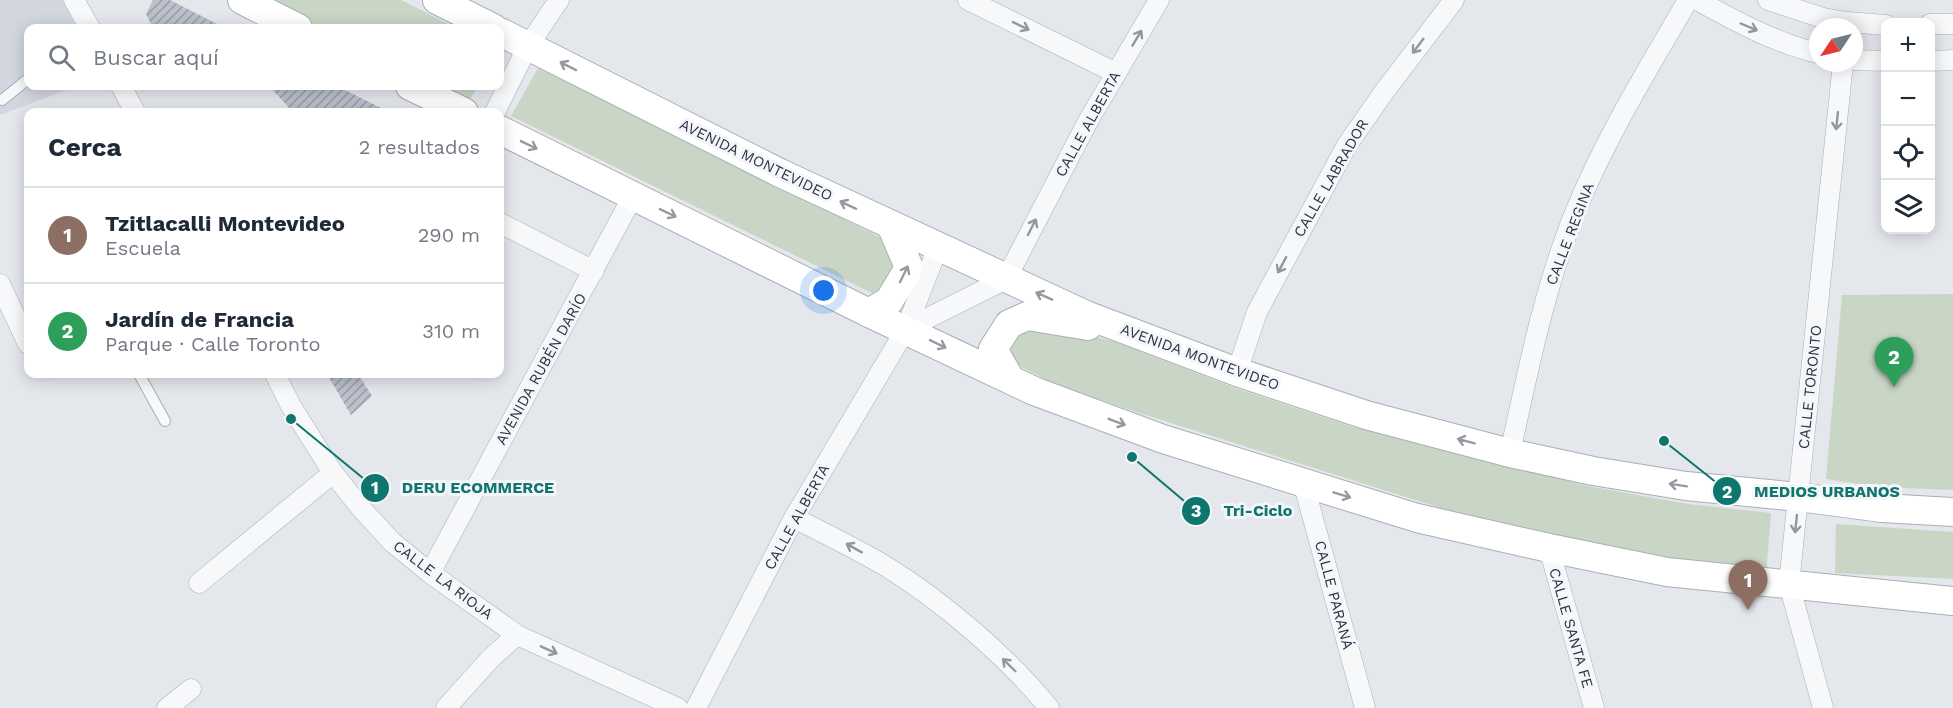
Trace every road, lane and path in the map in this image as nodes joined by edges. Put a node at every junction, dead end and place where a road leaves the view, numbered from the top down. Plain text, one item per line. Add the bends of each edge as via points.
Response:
1 (74, 0) edge
2 (242, 0) edge
3 (436, 0) edge
4 (559, 0) edge
5 (969, 0) edge
6 (1159, 0) edge
7 (1454, 0) edge
8 (1688, 0) edge
9 (1697, 0) edge
10 (1768, 0) edge
11 (1823, 18) edge
12 (88, 24) edge
13 (290, 24) edge
14 (485, 24) edge
15 (1863, 24) edge
16 (1935, 24) edge
17 (1953, 24) edge
18 (1881, 25) edge
19 (504, 34) edge
20 (528, 46) junction
21 (1809, 51) edge
22 (1863, 60) edge
23 (1953, 60) edge
24 (1881, 61) edge
25 (1935, 62) edge
26 (1842, 72) edge
27 (1116, 73) junction
28 (24, 82) edge
29 (123, 90) edge
30 (418, 90) edge
31 (2, 100) dead end
32 (133, 108) edge
33 (456, 108) edge
34 (497, 108) edge
35 (504, 132) edge
36 (633, 196) junction
37 (504, 225) edge
38 (891, 225) junction
39 (938, 247) junction
40 (594, 272) junction
41 (1006, 279) junction
42 (0, 284) edge
43 (869, 313) junction
44 (906, 329) junction
45 (1120, 329) junction
46 (24, 335) edge
47 (1237, 372) junction
48 (141, 378) edge
49 (277, 378) edge
50 (1010, 379) junction
51 (165, 421) dead end
52 (1510, 453) junction
53 (333, 473) junction
54 (1303, 482) junction
55 (1799, 497) junction
56 (1953, 512) edge
57 (795, 518) junction
58 (1549, 548) junction
59 (430, 573) junction
60 (199, 582) dead end
61 (1789, 584) junction
62 (1953, 601) edge
63 (517, 635) junction
64 (191, 689) dead end
65 (167, 708) edge
66 (446, 708) edge
67 (678, 708) edge
68 (696, 708) edge
69 (1049, 708) edge
70 (1365, 708) edge
71 (1594, 708) edge
72 (1822, 708) edge

1 - 12 street
2 - 13 street
3 - 14 street
4 - 20 street
5 -> 27 street
27 -> 6 street, CALLE ALBERTA
7 -> 47 street, CALLE LABRADOR via 1347,145 1257,312
8 - 52 street, CALLE REGINA via 1619,120 1576,210 1541,312
9 -> 21 street via 1735,21
10 - 11 street
15 - 18 street
16 - 17 street
19 - 20 street, AVENIDA MONTEVIDEO
20 - 34 street
38 -> 20 street, AVENIDA MONTEVIDEO
22 - 24 street
23 - 25 street
26 -> 55 street, CALLE TORONTO
41 -> 27 street, CALLE ALBERTA
28 - 31 lane
29 - 32 street
30 - 33 street
35 -> 36 street
36 - 40 street, AVENIDA RUBÉN DARÍO
36 -> 43 street
37 - 40 street
38 - 39 street, AVENIDA MONTEVIDEO
43 -> 38 street via 889,301 907,271
39 - 41 street, AVENIDA MONTEVIDEO
39 - 44 street, CALLE ALBERTA
40 - 59 street, AVENIDA RUBÉN DARÍO
41 - 44 street
45 -> 41 street, AVENIDA MONTEVIDEO
42 - 46 street
43 - 44 street
44 -> 50 street
44 - 57 street, CALLE ALBERTA
45 - 47 street, AVENIDA MONTEVIDEO
45 - 50 street via 1027,316 1013,321 993,349
52 -> 47 street, AVENIDA MONTEVIDEO via 1366,415
48 - 51 lane
49 - 53 street, CALLE LA RIOJA
50 -> 54 street via 1162,439
55 -> 52 street, AVENIDA MONTEVIDEO via 1686,486
53 - 59 street, CALLE LA RIOJA via 392,542
53 - 60 street
54 -> 58 street via 1417,518
54 - 70 street, CALLE PARANÁ
55 - 56 street, AVENIDA MONTEVIDEO
55 -> 61 street, CALLE TORONTO
57 - 68 street, CALLE ALBERTA
69 -> 57 street via 1009,664 930,597 879,563
58 - 61 street via 1667,572
58 - 71 street, CALLE SANTA FE
59 - 63 street, CALLE LA RIOJA
61 - 62 street
61 - 72 street, CALLE TORONTO
63 - 66 street
63 -> 67 street, CALLE LA RIOJA
64 - 65 street

